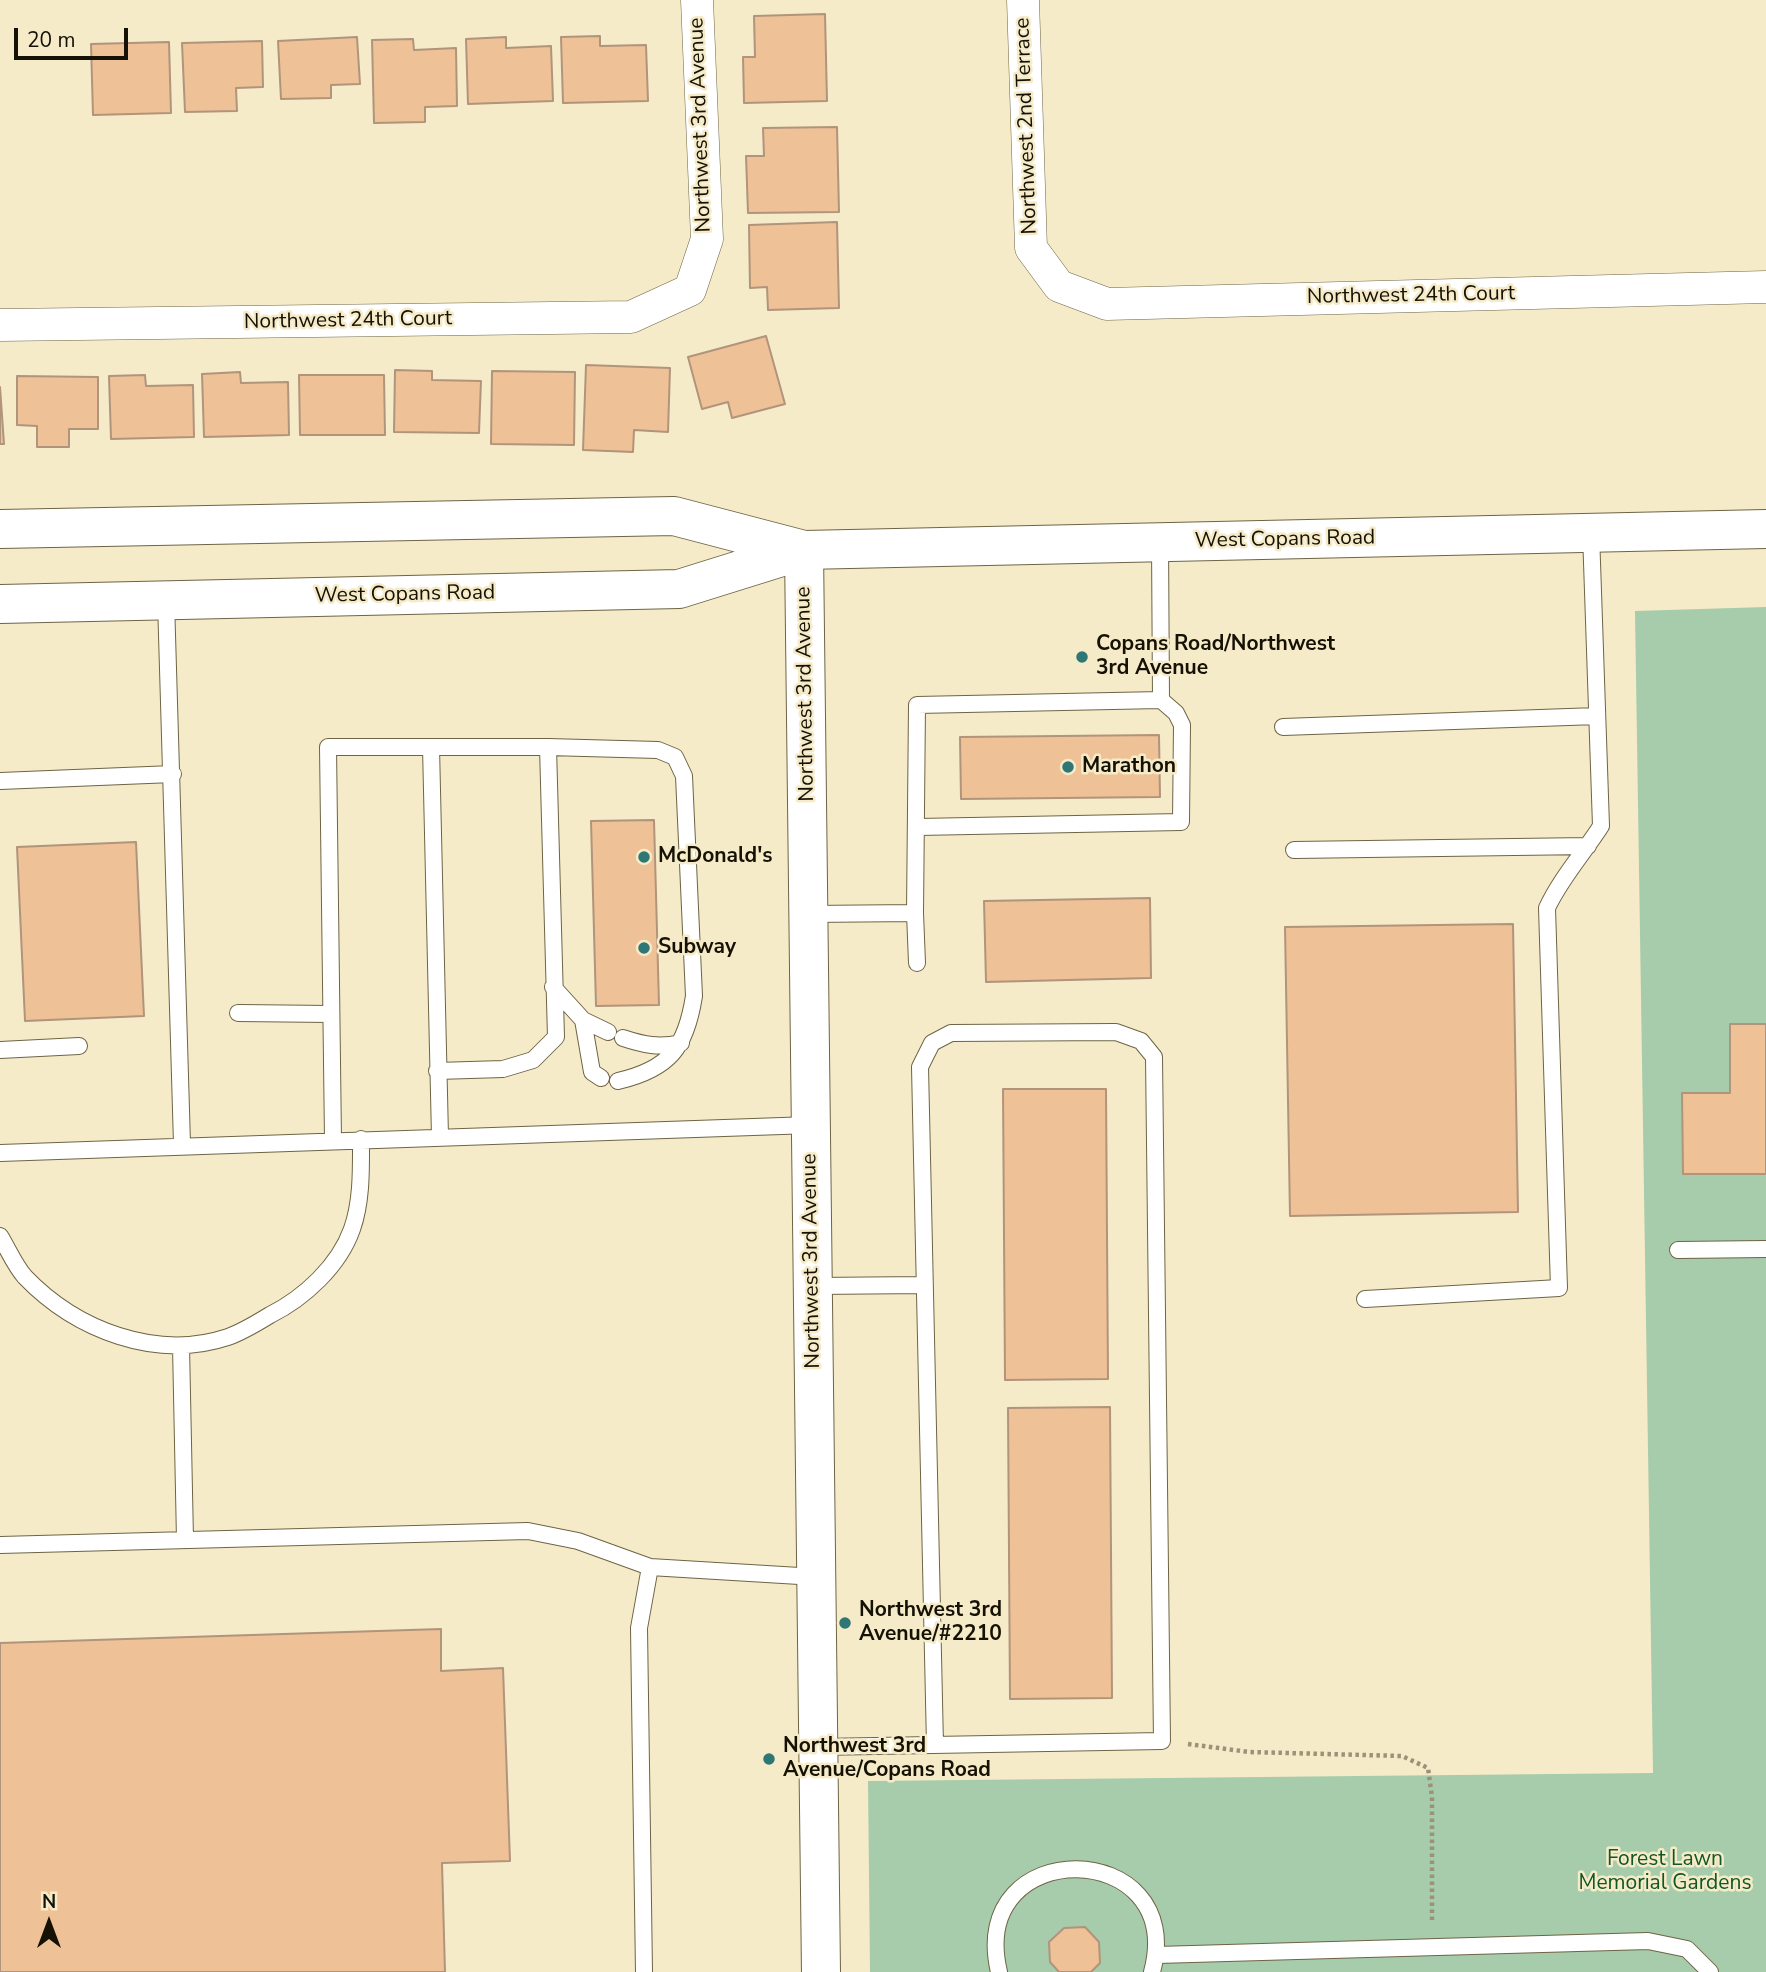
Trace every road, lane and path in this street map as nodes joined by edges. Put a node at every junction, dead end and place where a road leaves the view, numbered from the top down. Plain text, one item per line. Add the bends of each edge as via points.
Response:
1 (697, 0) edge
2 (1023, 0) edge
3 (1059, 286) joint
4 (1766, 287) edge
5 (690, 290) joint
6 (0, 325) edge
7 (0, 528) edge
8 (1766, 529) edge
9 (1591, 533) junction
10 (1160, 542) junction
11 (804, 550) junction
12 (166, 601) junction
13 (0, 604) edge
14 (1161, 700) junction
15 (1597, 716) junction
16 (1283, 727) dead end
17 (430, 747) junction
18 (548, 747) junction
19 (173, 774) junction
20 (0, 781) edge
21 (918, 827) junction
22 (1588, 846) junction
23 (1294, 850) dead end
24 (915, 913) junction
25 (808, 914) junction
26 (917, 963) dead end
27 (553, 987) junction
28 (239, 1013) dead end
29 (330, 1014) junction
30 (583, 1020) junction
31 (681, 1043) junction
32 (79, 1046) dead end
33 (0, 1050) edge
34 (437, 1071) junction
35 (601, 1078) dead end
36 (618, 1081) dead end
37 (811, 1125) junction
38 (440, 1137) junction
39 (361, 1139) junction
40 (333, 1140) junction
41 (182, 1144) junction
42 (0, 1153) edge
43 (0, 1236) edge
44 (1766, 1249) edge
45 (1678, 1250) dead end
46 (924, 1285) junction
47 (813, 1286) junction
48 (1365, 1299) dead end
49 (181, 1346) junction
50 (185, 1540) junction
51 (0, 1545) edge
52 (650, 1567) junction
53 (816, 1577) junction
54 (1163, 1741) junction
55 (934, 1745) junction
56 (818, 1747) junction
57 (1432, 1947) junction
58 (1157, 1955) junction
59 (644, 1972) edge
60 (821, 1972) edge
61 (999, 1972) edge
62 (1152, 1972) edge
63 (1710, 1972) edge

1 - 5 street, Northwest 3rd Avenue via 707,239
2 - 3 street, Northwest 2nd Terrace via 1031,247
3 - 4 street, Northwest 24th Court via 1107,304
5 - 6 street, Northwest 24th Court via 631,317
7 - 11 main road, West Copans Road via 674,516
8 - 9 main road, West Copans Road
9 - 10 main road, West Copans Road
9 - 15 lane
10 - 11 main road, West Copans Road
10 - 14 lane
11 - 12 main road, West Copans Road via 680,589
11 - 25 main road, Northwest 3rd Avenue
12 - 13 main road, West Copans Road
12 - 19 lane
14 - 21 lane via 917,705
14 - 21 lane via 1182,725 1181,822
15 - 16 lane
15 - 22 lane via 1601,826
17 - 18 lane
17 - 29 lane via 328,747
17 - 34 lane
18 - 27 lane
18 - 31 lane via 658,750 675,757 684,776 694,996
19 - 20 lane
19 - 41 lane
21 - 24 lane
22 - 23 lane
22 - 48 lane via 1559,881 1547,908 1559,1288
24 - 25 lane
24 - 26 lane
25 - 37 main road, Northwest 3rd Avenue
27 - 30 lane
27 - 34 lane via 556,1037 533,1060 503,1069
28 - 29 lane
29 - 40 lane
30 - 31 lane via 646,1045
30 - 35 lane via 592,1072
31 - 36 lane via 652,1072
32 - 33 lane
34 - 38 lane
37 - 38 lane
37 - 47 main road, Northwest 3rd Avenue
38 - 39 lane
39 - 40 lane
39 - 49 lane via 360,1187 352,1229 328,1270 293,1304 228,1337
40 - 41 lane
41 - 42 lane
43 - 49 lane via 24,1275 67,1313 128,1340
44 - 45 lane
46 - 47 lane
46 - 54 lane via 920,1068 932,1044 951,1033 1116,1031 1141,1041 1154,1057
46 - 55 lane
47 - 53 main road, Northwest 3rd Avenue
49 - 50 lane
50 - 51 lane
50 - 52 lane via 528,1531 578,1541
52 - 53 lane
52 - 59 lane via 639,1628
53 - 56 main road, Northwest 3rd Avenue
54 - 55 lane
54 - 57 path via 1249,1752 1402,1756 1428,1768
55 - 56 lane
56 - 60 main road, Northwest 3rd Avenue
57 - 58 lane
57 - 63 lane via 1648,1941 1688,1949
58 - 61 lane via 1154,1928 1144,1904 1126,1884 1102,1872 1076,1867 1038,1877 1008,1903 997,1927
58 - 62 lane

